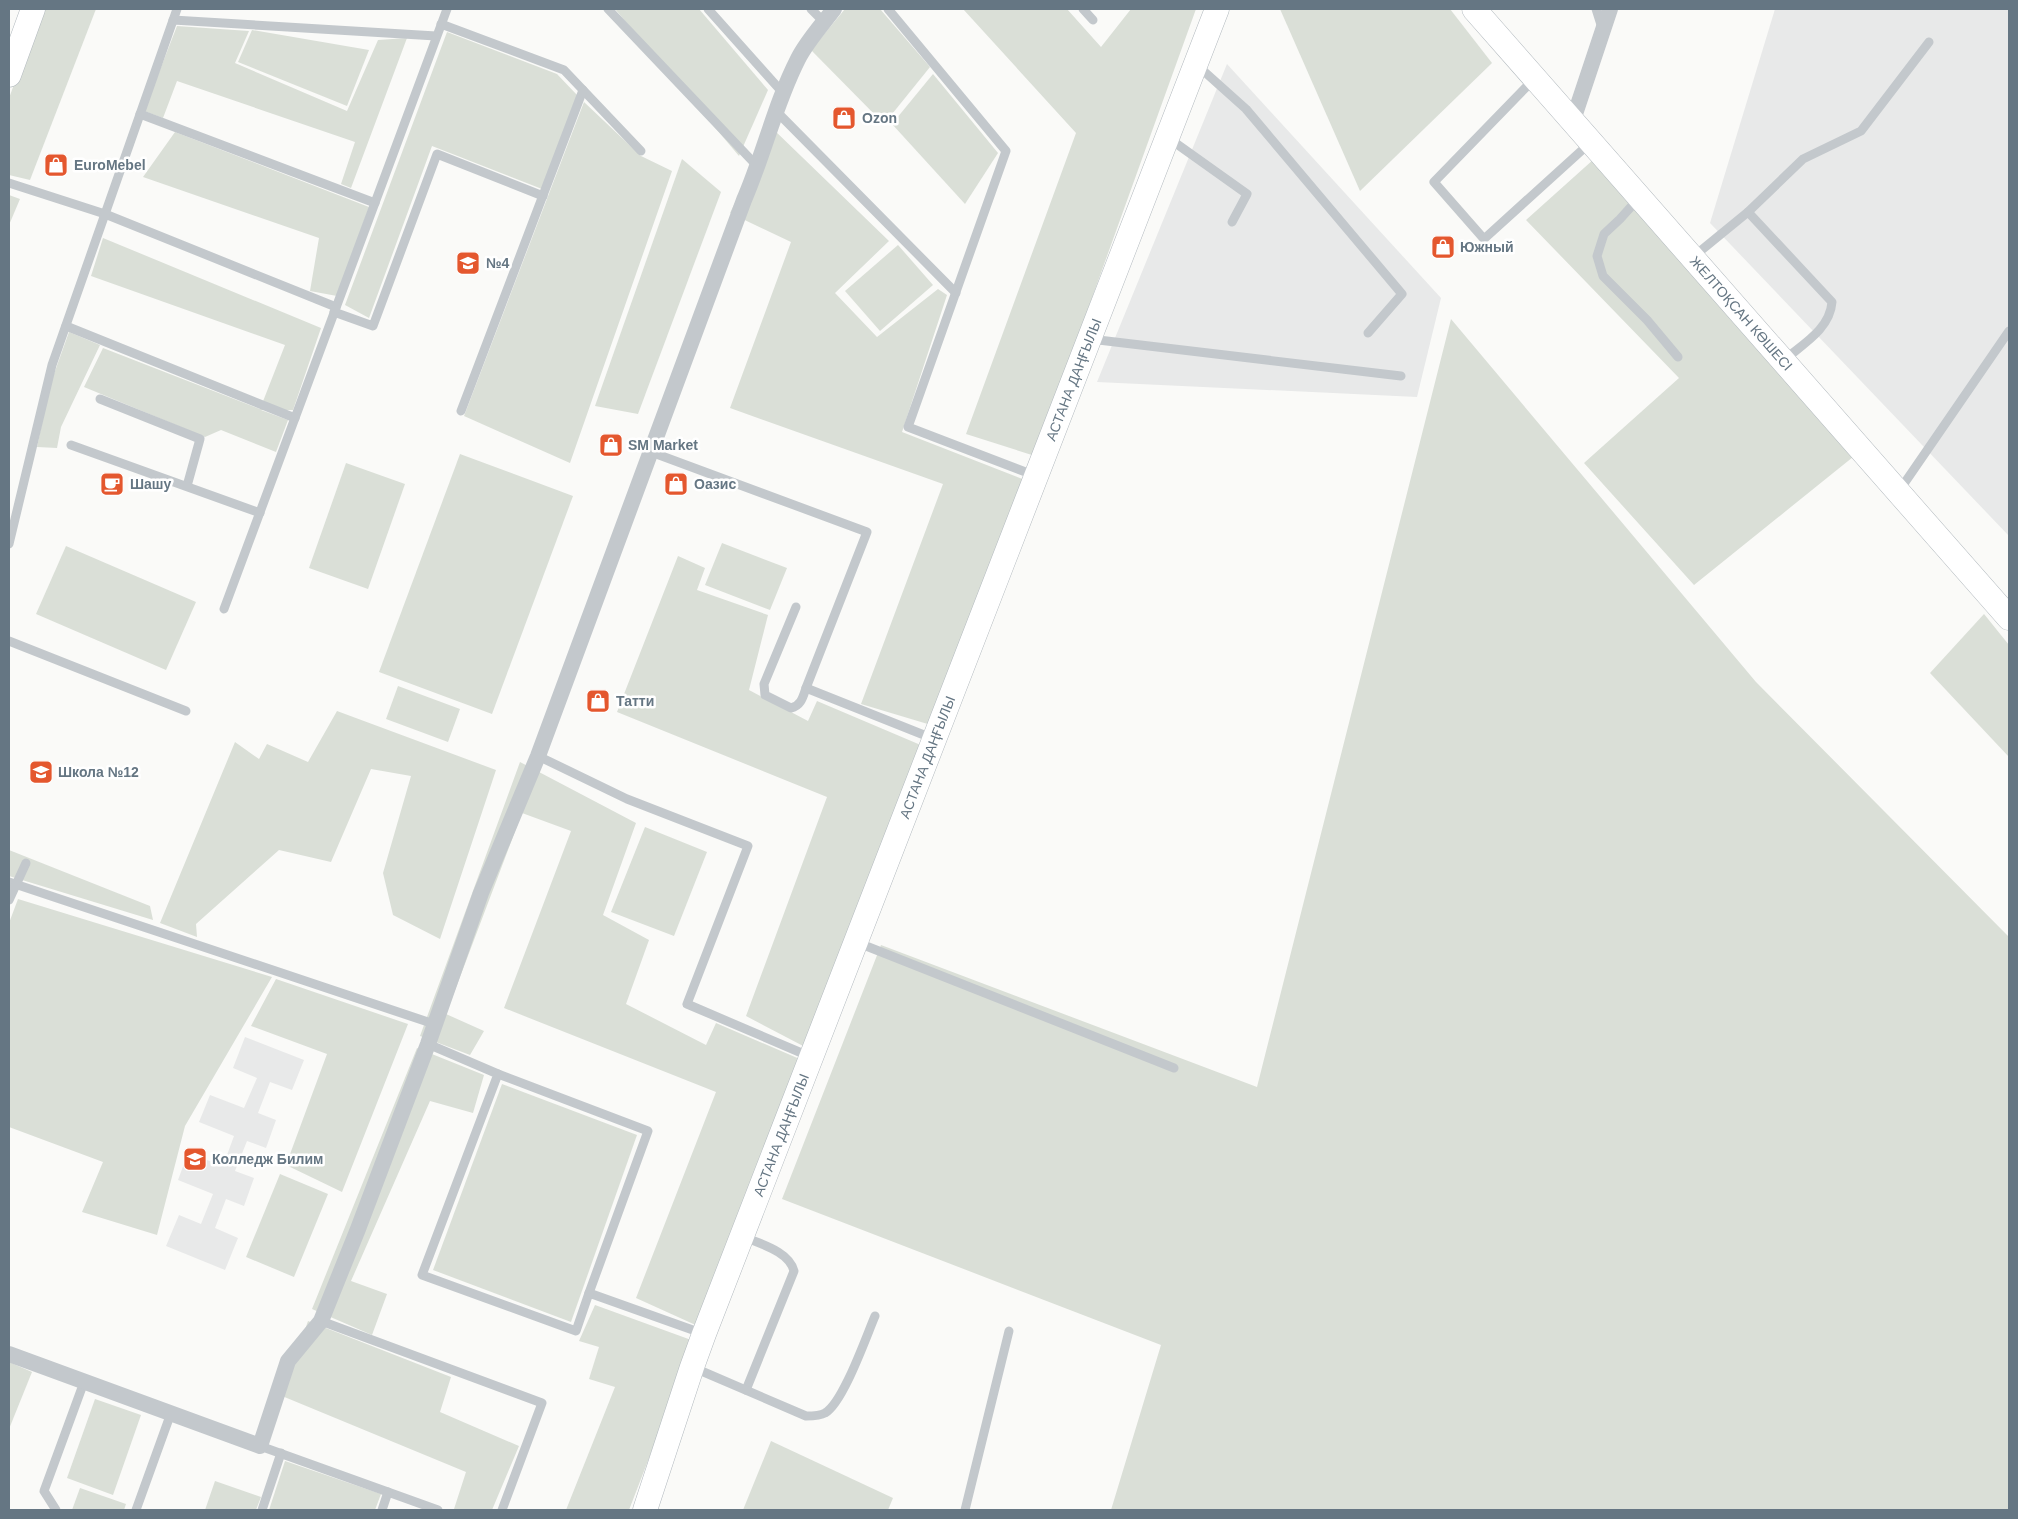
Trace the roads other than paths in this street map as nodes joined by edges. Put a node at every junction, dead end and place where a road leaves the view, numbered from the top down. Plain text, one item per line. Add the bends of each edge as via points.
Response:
1 (33, 9) edge
2 (177, 9) edge
3 (447, 9) edge
4 (454, 9) edge
5 (608, 9) edge
6 (708, 9) edge
7 (812, 9) edge
8 (834, 9) edge
9 (888, 9) edge
10 (1083, 9) edge
11 (1217, 9) edge
12 (1474, 9) edge
13 (1596, 9) edge
14 (1610, 9) edge
15 (173, 20) junction
16 (1093, 20) dead end
17 (442, 21) junction
18 (824, 22) junction
19 (1602, 31) junction
20 (436, 36) junction
21 (1929, 42) dead end
22 (1196, 64) junction
23 (9, 75) edge
24 (1535, 78) junction
25 (583, 90) junction
26 (783, 93) junction
27 (776, 111) junction
28 (140, 114) junction
29 (1573, 120) junction
30 (1167, 137) junction
31 (1591, 141) junction
32 (642, 151) dead end
33 (758, 167) junction
34 (9, 183) edge
35 (543, 196) junction
36 (1640, 197) junction
37 (375, 203) junction
38 (1748, 212) junction
39 (105, 214) junction
40 (1232, 222) dead end
41 (1693, 257) junction
42 (956, 292) junction
43 (335, 310) junction
44 (66, 326) junction
45 (2009, 331) edge
46 (1368, 333) dead end
47 (1089, 339) junction
48 (1678, 356) dead end
49 (1784, 360) junction
50 (1401, 376) dead end
51 (100, 399) dead end
52 (462, 410) dead end
53 (295, 418) junction
54 (71, 445) dead end
55 (651, 452) junction
56 (1036, 476) junction
57 (187, 486) junction
58 (1899, 491) junction
59 (13, 510) edge
60 (260, 513) junction
61 (9, 544) edge
62 (796, 607) dead end
63 (224, 609) dead end
64 (2009, 618) edge
65 (9, 642) edge
66 (806, 688) junction
67 (186, 711) dead end
68 (934, 740) junction
69 (538, 756) junction
70 (26, 863) dead end
71 (12, 883) edge
72 (9, 900) edge
73 (856, 942) junction
74 (434, 1024) junction
75 (428, 1044) junction
76 (812, 1057) junction
77 (1174, 1068) dead end
78 (498, 1074) junction
79 (742, 1236) junction
80 (589, 1293) junction
81 (875, 1316) dead end
82 (322, 1321) junction
83 (1009, 1331) dead end
84 (704, 1334) junction
85 (9, 1354) edge
86 (692, 1367) junction
87 (84, 1382) junction
88 (746, 1390) junction
89 (171, 1413) junction
90 (260, 1446) junction
91 (281, 1453) junction
92 (388, 1492) junction
93 (56, 1510) edge
94 (136, 1510) edge
95 (262, 1510) edge
96 (382, 1510) edge
97 (438, 1510) edge
98 (502, 1510) edge
99 (646, 1510) edge
100 (965, 1510) edge

1 - 23 street
2 - 15 lane
3 - 17 lane
4 - 17 lane
5 - 33 lane
6 - 26 lane
7 - 18 lane
8 - 18 street
9 - 42 lane via 1006,151
10 - 16 lane
11 - 22 street, АСТАНА ДАҢҒЫЛЫ
12 - 24 street, ЖЕЛТОҚСАН КӨШЕСІ
13 - 19 lane
14 - 19 street
15 - 20 lane
15 - 28 lane
17 - 20 lane
17 - 25 lane via 564,70
18 - 26 street via 798,58
19 - 29 street
20 - 37 lane
21 - 38 lane via 1861,131 1803,159
22 - 30 street, АСТАНА ДАҢҒЫЛЫ
22 - 46 lane via 1246,109 1402,294
24 - 29 street, ЖЕЛТОҚСАН КӨШЕСІ
24 - 31 lane via 1434,182 1484,239
25 - 32 lane
25 - 35 lane
26 - 27 street
27 - 33 street
27 - 42 lane
28 - 37 lane
28 - 39 lane
29 - 31 street, ЖЕЛТОҚСАН КӨШЕСІ
30 - 40 lane via 1247,194
30 - 47 street, АСТАНА ДАҢҒЫЛЫ
31 - 36 street, ЖЕЛТОҚСАН КӨШЕСІ
33 - 55 street
34 - 39 lane
35 - 43 lane via 437,154 373,326
35 - 52 lane
36 - 41 street, ЖЕЛТОҚСАН КӨШЕСІ
36 - 48 lane via 1604,234 1597,256 1603,276
37 - 43 lane
38 - 41 lane
38 - 49 lane via 1832,302 1831,313 1822,328
39 - 43 lane
39 - 44 lane
41 - 49 street, ЖЕЛТОҚСАН КӨШЕСІ
42 - 56 lane via 908,427
43 - 53 lane
44 - 53 lane
44 - 59 lane via 52,365
45 - 58 lane
47 - 50 lane
47 - 56 street, АСТАНА ДАҢҒЫЛЫ
49 - 58 street, ЖЕЛТОҚСАН КӨШЕСІ
51 - 57 lane via 200,439
53 - 60 lane
54 - 57 lane
55 - 66 lane via 867,532
55 - 69 street
56 - 68 street, АСТАНА ДАҢҒЫЛЫ
57 - 60 lane
58 - 64 street, ЖЕЛТОҚСАН КӨШЕСІ
59 - 61 lane
60 - 63 lane
62 - 66 lane via 764,684 765,696 791,708 797,707
65 - 67 lane
66 - 68 lane
68 - 73 street, АСТАНА ДАҢҒЫЛЫ
69 - 74 street via 481,893
69 - 76 lane via 627,799 748,846 687,1004
70 - 71 lane
71 - 72 lane
71 - 74 lane
73 - 76 street, АСТАНА ДАҢҒЫЛЫ
73 - 77 lane
74 - 75 street
75 - 78 lane
75 - 82 street
76 - 79 street, АСТАНА ДАҢҒЫЛЫ
78 - 80 lane via 648,1130
78 - 80 lane via 422,1275 576,1331
79 - 84 street, АСТАНА ДАҢҒЫЛЫ
79 - 88 lane via 786,1256 794,1271
80 - 84 lane
81 - 88 lane via 839,1399 826,1412 806,1416
82 - 90 street via 288,1361
82 - 98 lane via 542,1403
83 - 100 lane
84 - 86 street, АСТАНА ДАҢҒЫЛЫ
85 - 87 street
86 - 88 lane
86 - 99 street, АСТАНА ДАҢҒЫЛЫ
87 - 89 street
87 - 93 lane via 44,1491
89 - 90 street
89 - 94 lane
90 - 91 lane
91 - 92 lane
91 - 95 lane
92 - 96 lane
92 - 97 lane

